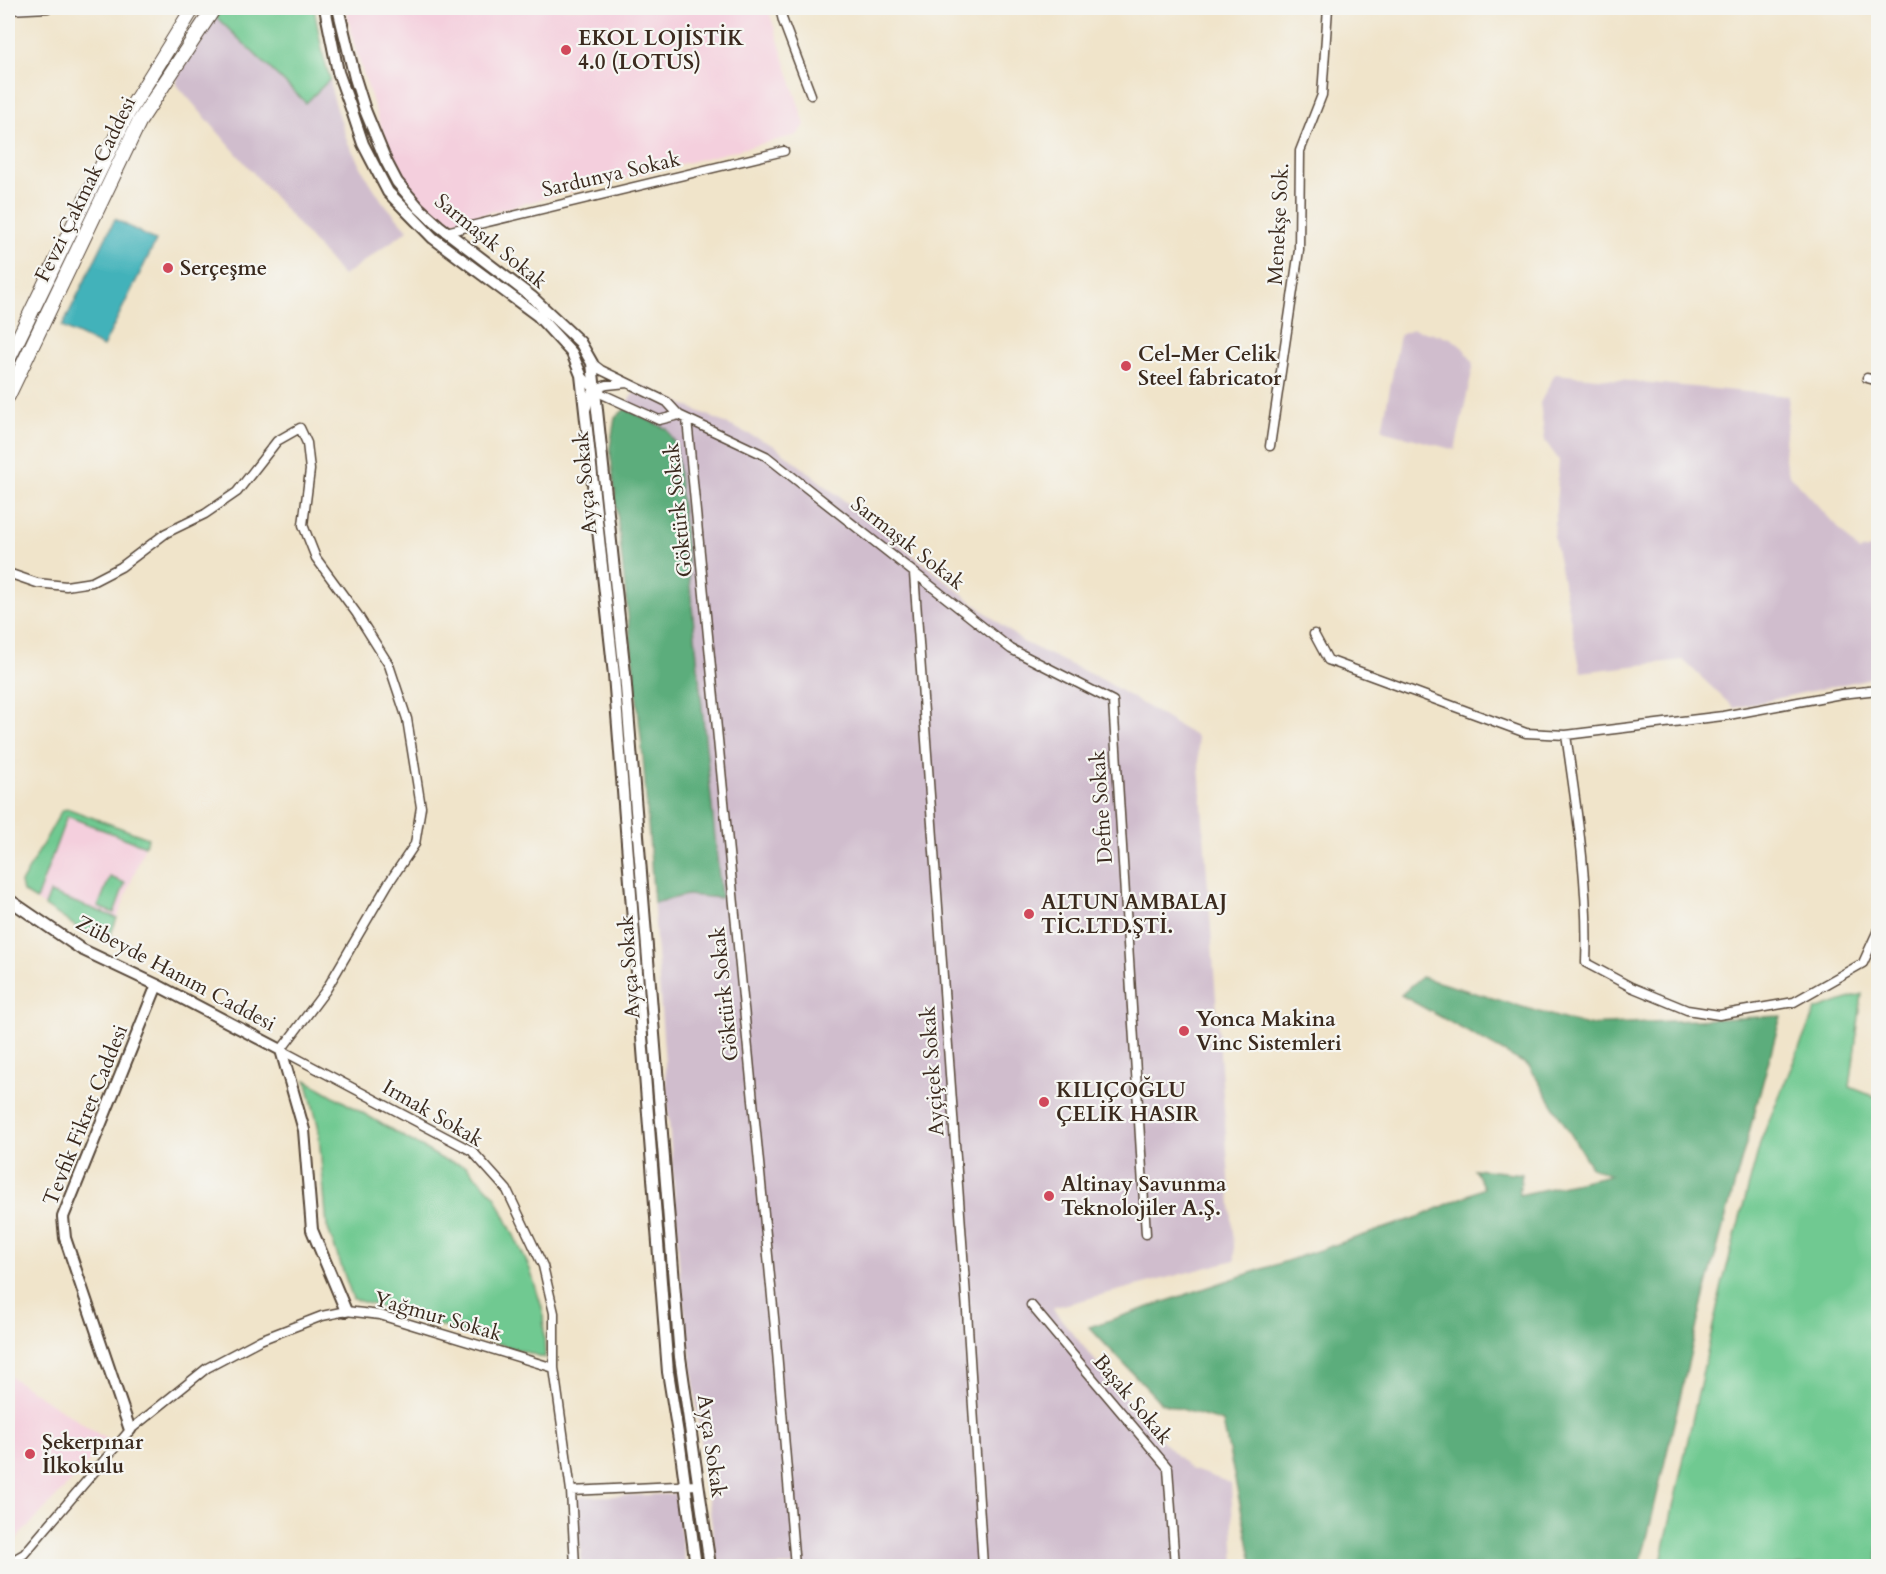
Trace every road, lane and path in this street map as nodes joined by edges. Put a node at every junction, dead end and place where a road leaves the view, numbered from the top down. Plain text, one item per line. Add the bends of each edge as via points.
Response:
1 (48, 8) edge
2 (194, 8) edge
3 (214, 8) edge
4 (325, 8) edge
5 (338, 8) edge
6 (780, 8) edge
7 (1328, 8) edge
8 (8, 9) edge
9 (810, 95) dead end
10 (364, 106) junction
11 (352, 111) junction
12 (784, 151) dead end
13 (423, 212) junction
14 (415, 220) junction
15 (446, 232) junction
16 (8, 360) edge
17 (575, 361) joint
18 (592, 363) junction
19 (581, 375) junction
20 (1867, 378) dead end
21 (1878, 381) edge
22 (628, 383) junction
23 (594, 389) junction
24 (8, 396) edge
25 (618, 402) junction
26 (586, 413) junction
27 (598, 417) junction
28 (683, 417) junction
29 (1270, 446) dead end
30 (8, 573) edge
31 (914, 573) junction
32 (1314, 634) dead end
33 (1878, 690) edge
34 (1113, 701) joint
35 (1566, 735) junction
36 (8, 899) edge
37 (1878, 930) edge
38 (649, 969) junction
39 (636, 970) junction
40 (157, 985) junction
41 (280, 1050) junction
42 (1146, 1234) dead end
43 (1031, 1305) dead end
44 (346, 1311) junction
45 (554, 1368) junction
46 (130, 1430) junction
47 (685, 1485) junction
48 (698, 1485) junction
49 (571, 1491) junction
50 (8, 1563) edge
51 (575, 1566) edge
52 (696, 1566) edge
53 (710, 1566) edge
54 (795, 1566) edge
55 (983, 1566) edge
56 (1175, 1566) edge

1 - 8 street
2 - 16 main road, Fevzi Çakmak Caddesi via 126,116
3 - 24 main road, Fevzi Çakmak Caddesi via 139,122
4 - 11 street, Sarmaşık Sokak via 338,72
5 - 10 street, Sarmaşık Sokak
6 - 9 street
7 - 29 street, Menekşe Sok. via 1322,95 1300,151 1299,250
10 - 11 street
10 - 13 street, Sarmaşık Sokak via 397,182
11 - 14 street, Sarmaşık Sokak via 363,144 388,192
12 - 15 street, Sardunya Sokak
13 - 14 street
13 - 15 street, Sarmaşık Sokak
14 - 17 street, Sarmaşık Sokak via 433,238 538,316
15 - 18 street, Sarmaşık Sokak via 532,297 580,342
17 - 19 street, Ayça Sokak
18 - 22 street, Sarmaşık Sokak
18 - 23 street, Ayça Sokak
19 - 23 street, Sarmaşık Sokak
19 - 26 street, Ayça Sokak
20 - 21 street
22 - 23 street
22 - 28 street, Sarmaşık Sokak via 667,402
23 - 25 street, Sarmaşık Sokak
23 - 26 street
23 - 27 street, Ayça Sokak
25 - 27 street via 606,403
25 - 28 street, Sarmaşık Sokak via 659,420
26 - 39 street, Ayça Sokak via 614,675
27 - 38 street, Ayça Sokak via 626,674
28 - 31 street, Sarmaşık Sokak via 766,456
28 - 54 street, Göktürk Sokak via 775,1328
30 - 41 street via 37,583 66,586 92,582 237,492 277,441 300,428 307,443 310,470 303,525 316,558 389,665 407,719 421,807 415,844 326,990
31 - 34 street, Sarmaşık Sokak via 1011,649
31 - 55 street, Ayçiçek Sokak
32 - 35 street via 1328,660 1526,733
33 - 35 street via 1723,716
34 - 42 street, Defne Sokak
35 - 37 street via 1580,837 1586,963 1687,1010 1719,1015 1794,1002 1863,963
36 - 40 street, Zübeyde Hanım Caddesi via 81,949
38 - 39 street
38 - 48 street, Ayça Sokak via 677,1323
39 - 47 street, Ayça Sokak via 668,1372
40 - 41 street, Zübeyde Hanım Caddesi
40 - 46 street, Tevfik Fikret Caddesi via 63,1216 65,1238
41 - 44 street, Zübeyde Hanım Caddesi via 304,1130 312,1230
41 - 45 street, Irmak Sokak via 472,1151 507,1190 543,1266 554,1313
43 - 56 street, Başak Sokak via 1168,1468
44 - 45 street, Yağmur Sokak via 380,1315
44 - 46 street, Yağmur Sokak via 260,1340 207,1368
45 - 49 street, Irmak Sokak
46 - 50 street, Yağmur Sokak via 24,1554
47 - 48 street
47 - 49 street
47 - 52 street, Ayça Sokak
48 - 53 street, Ayça Sokak
49 - 51 street, Irmak Sokak

